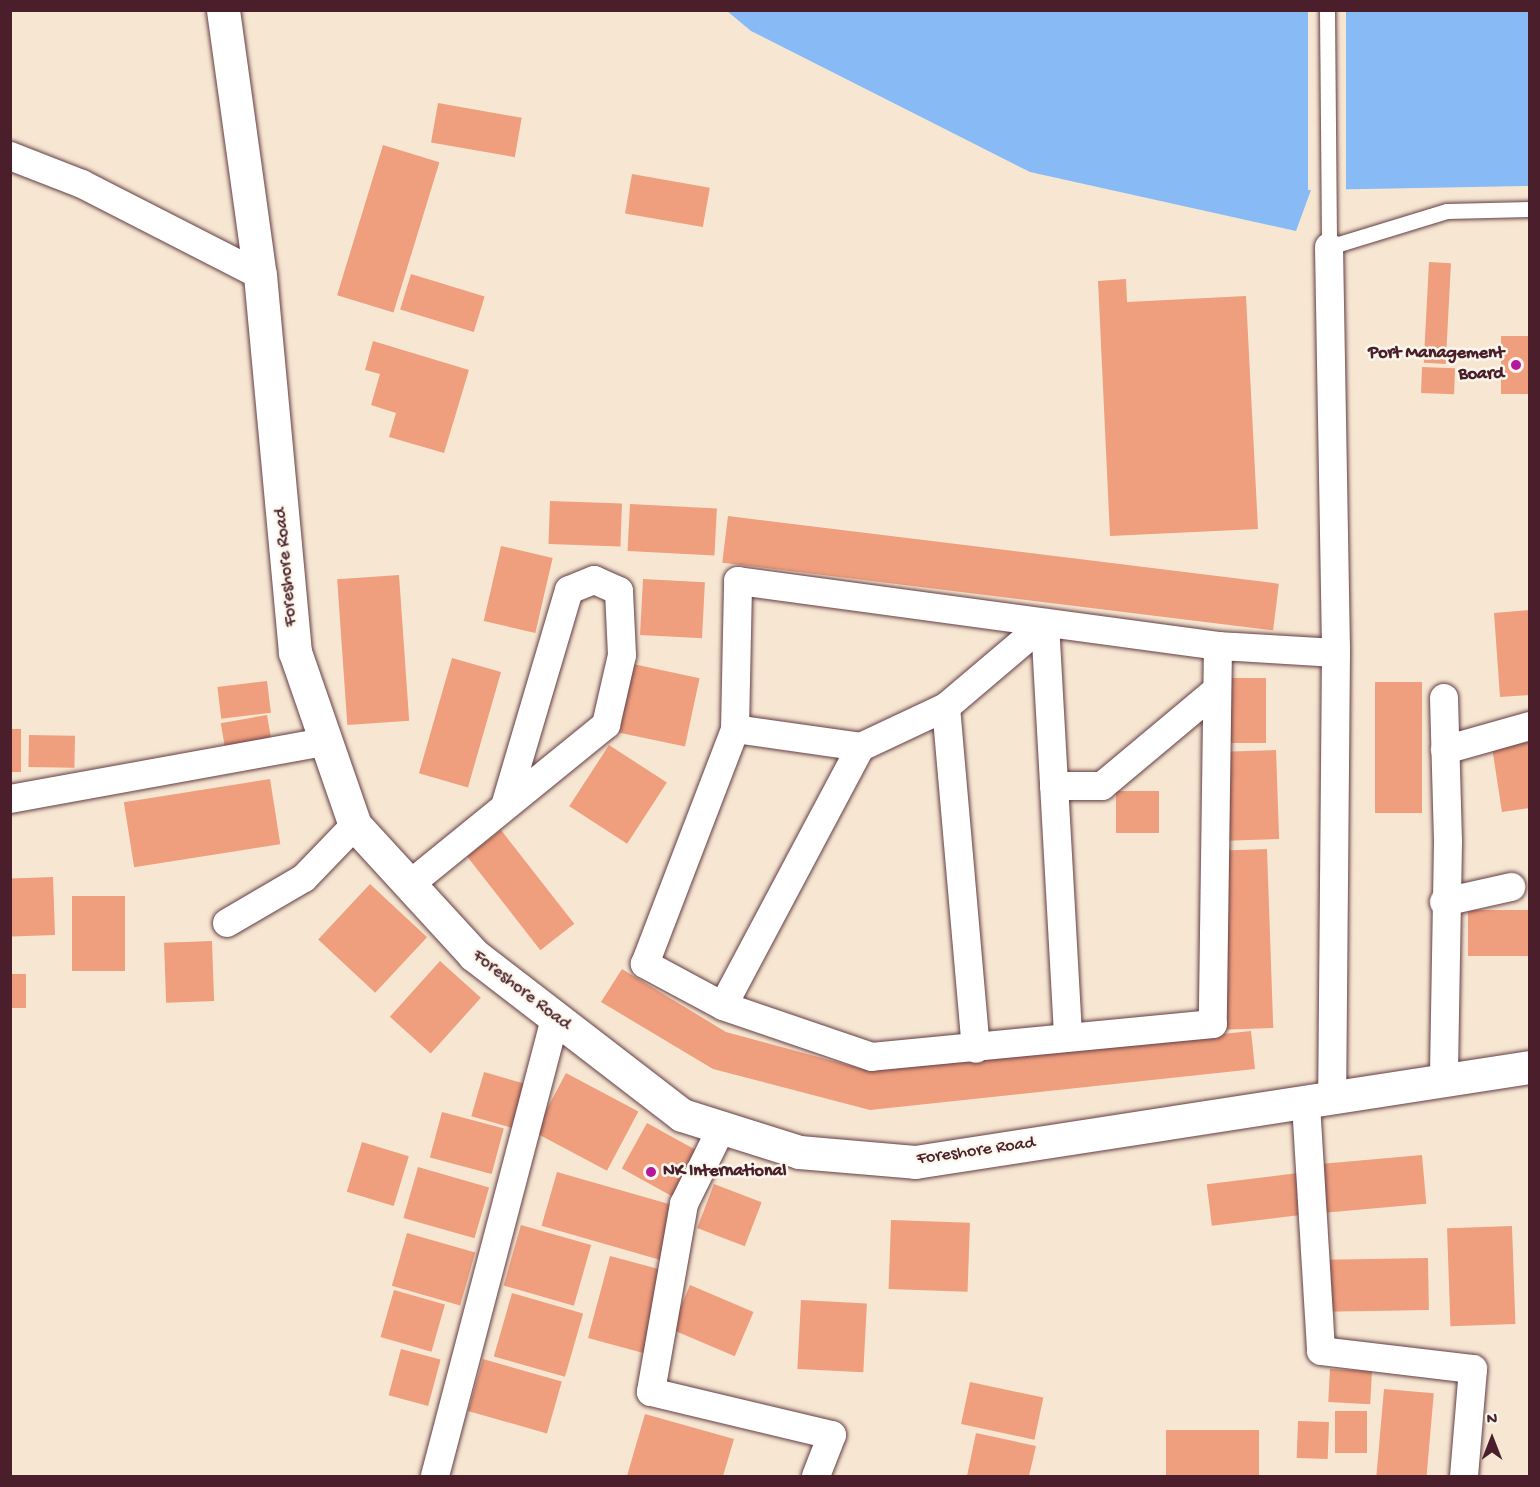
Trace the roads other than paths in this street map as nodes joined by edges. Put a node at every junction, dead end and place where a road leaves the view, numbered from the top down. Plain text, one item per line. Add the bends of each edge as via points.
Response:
1 (223, 10) edge
2 (1327, 10) edge
3 (10, 156) edge
4 (1530, 209) edge
5 (1329, 247) junction
6 (260, 275) junction
7 (1045, 623) junction
8 (1218, 646) junction
9 (1336, 653) junction
10 (1217, 690) junction
11 (1444, 698) dead end
12 (946, 706) junction
13 (1530, 726) edge
14 (735, 729) junction
15 (324, 742) junction
16 (861, 747) junction
17 (1445, 750) junction
18 (1054, 786) junction
19 (10, 799) edge
20 (505, 806) junction
21 (355, 825) junction
22 (410, 885) junction
23 (1511, 887) dead end
24 (1444, 902) junction
25 (227, 923) dead end
26 (723, 1006) junction
27 (555, 1018) junction
28 (1068, 1037) junction
29 (976, 1048) junction
30 (1530, 1067) edge
31 (1444, 1081) junction
32 (1319, 1102) junction
33 (722, 1127) junction
34 (435, 1476) edge
35 (816, 1476) edge
36 (1464, 1476) edge

1 - 6 main road, Foreshore Road
2 - 5 lane
3 - 6 street via 82,184
4 - 5 lane via 1447,210
5 - 9 street
6 - 15 main road, Foreshore Road via 295,652
7 - 8 street
7 - 12 street
7 - 14 street via 738,581
7 - 18 street
8 - 9 street
8 - 10 street
9 - 32 street
10 - 18 street via 1102,786
10 - 28 street via 1212,1024
11 - 17 street
12 - 16 street
12 - 29 street
13 - 17 street
14 - 16 street
14 - 26 street via 645,964
15 - 19 street
15 - 21 main road, Foreshore Road
16 - 26 street
17 - 24 street via 1448,842
18 - 28 street
20 - 20 street via 551,773 606,725 622,654 619,591 594,580 569,590
20 - 22 street
21 - 22 main road, Foreshore Road
21 - 25 street via 304,878
22 - 27 main road, Foreshore Road via 474,955
23 - 24 street
24 - 31 street
26 - 29 street via 872,1057
27 - 33 main road, Foreshore Road via 682,1115
27 - 34 street
28 - 29 street
30 - 31 main road, Foreshore Road
31 - 32 main road, Foreshore Road
32 - 33 main road, Foreshore Road via 915,1162 799,1152
32 - 36 street via 1321,1351 1473,1369
33 - 35 street via 684,1204 651,1392 832,1435

